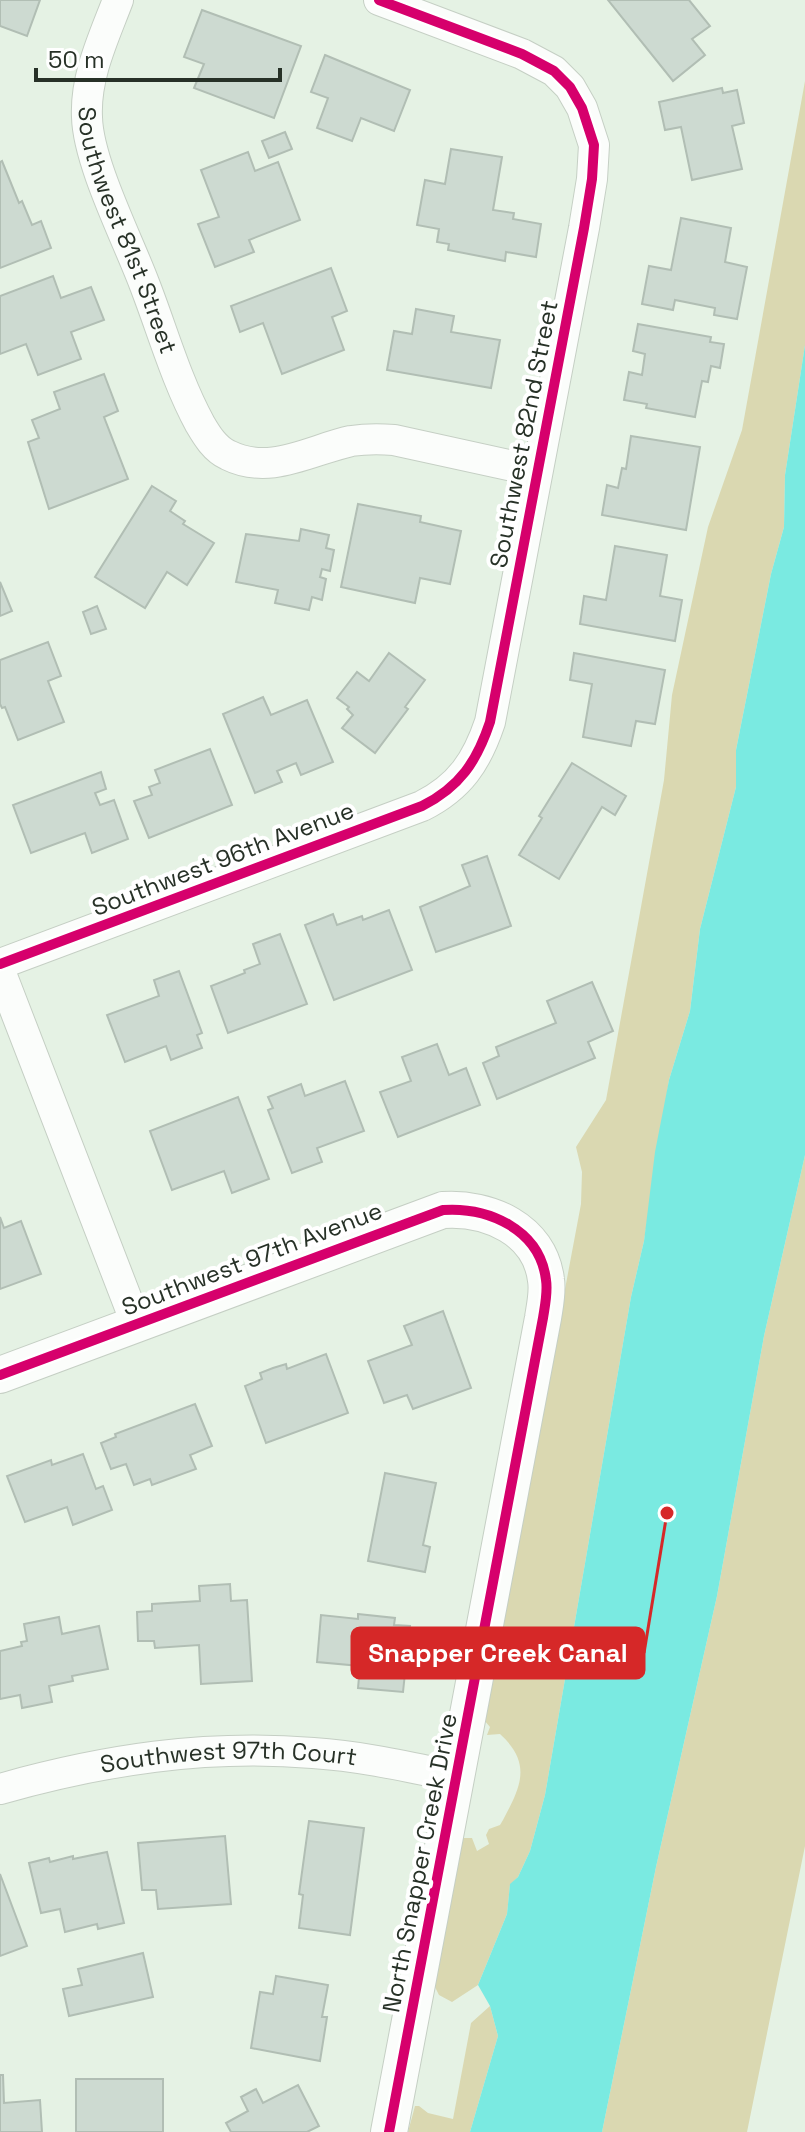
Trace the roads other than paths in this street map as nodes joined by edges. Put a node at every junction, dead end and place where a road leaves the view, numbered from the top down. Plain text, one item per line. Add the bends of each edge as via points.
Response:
1 (118, 0) edge
2 (379, 0) edge
3 (536, 471) junction
4 (456, 784) joint
5 (0, 964) edge
6 (0, 971) edge
7 (519, 1231) joint
8 (136, 1323) junction
9 (0, 1375) edge
10 (457, 1777) junction
11 (0, 1789) edge
12 (389, 2132) edge

1 - 3 street, Southwest 81st Street via 91,79 89,133 193,410 220,450 248,462 272,463 353,441 394,440
2 - 3 street, Southwest 82nd Street via 554,71 570,87 587,120 595,158
3 - 4 street, Southwest 82nd Street via 490,722 475,758
4 - 5 street, Southwest 96th Avenue via 411,810
6 - 8 street
7 - 8 street, Southwest 97th Avenue via 489,1214 443,1210
7 - 10 street, North Snapper Creek Drive via 541,1260 546,1301
8 - 9 street, Southwest 97th Avenue
10 - 11 street, Southwest 97th Court via 355,1757 239,1750 123,1760
10 - 12 street, North Snapper Creek Drive

